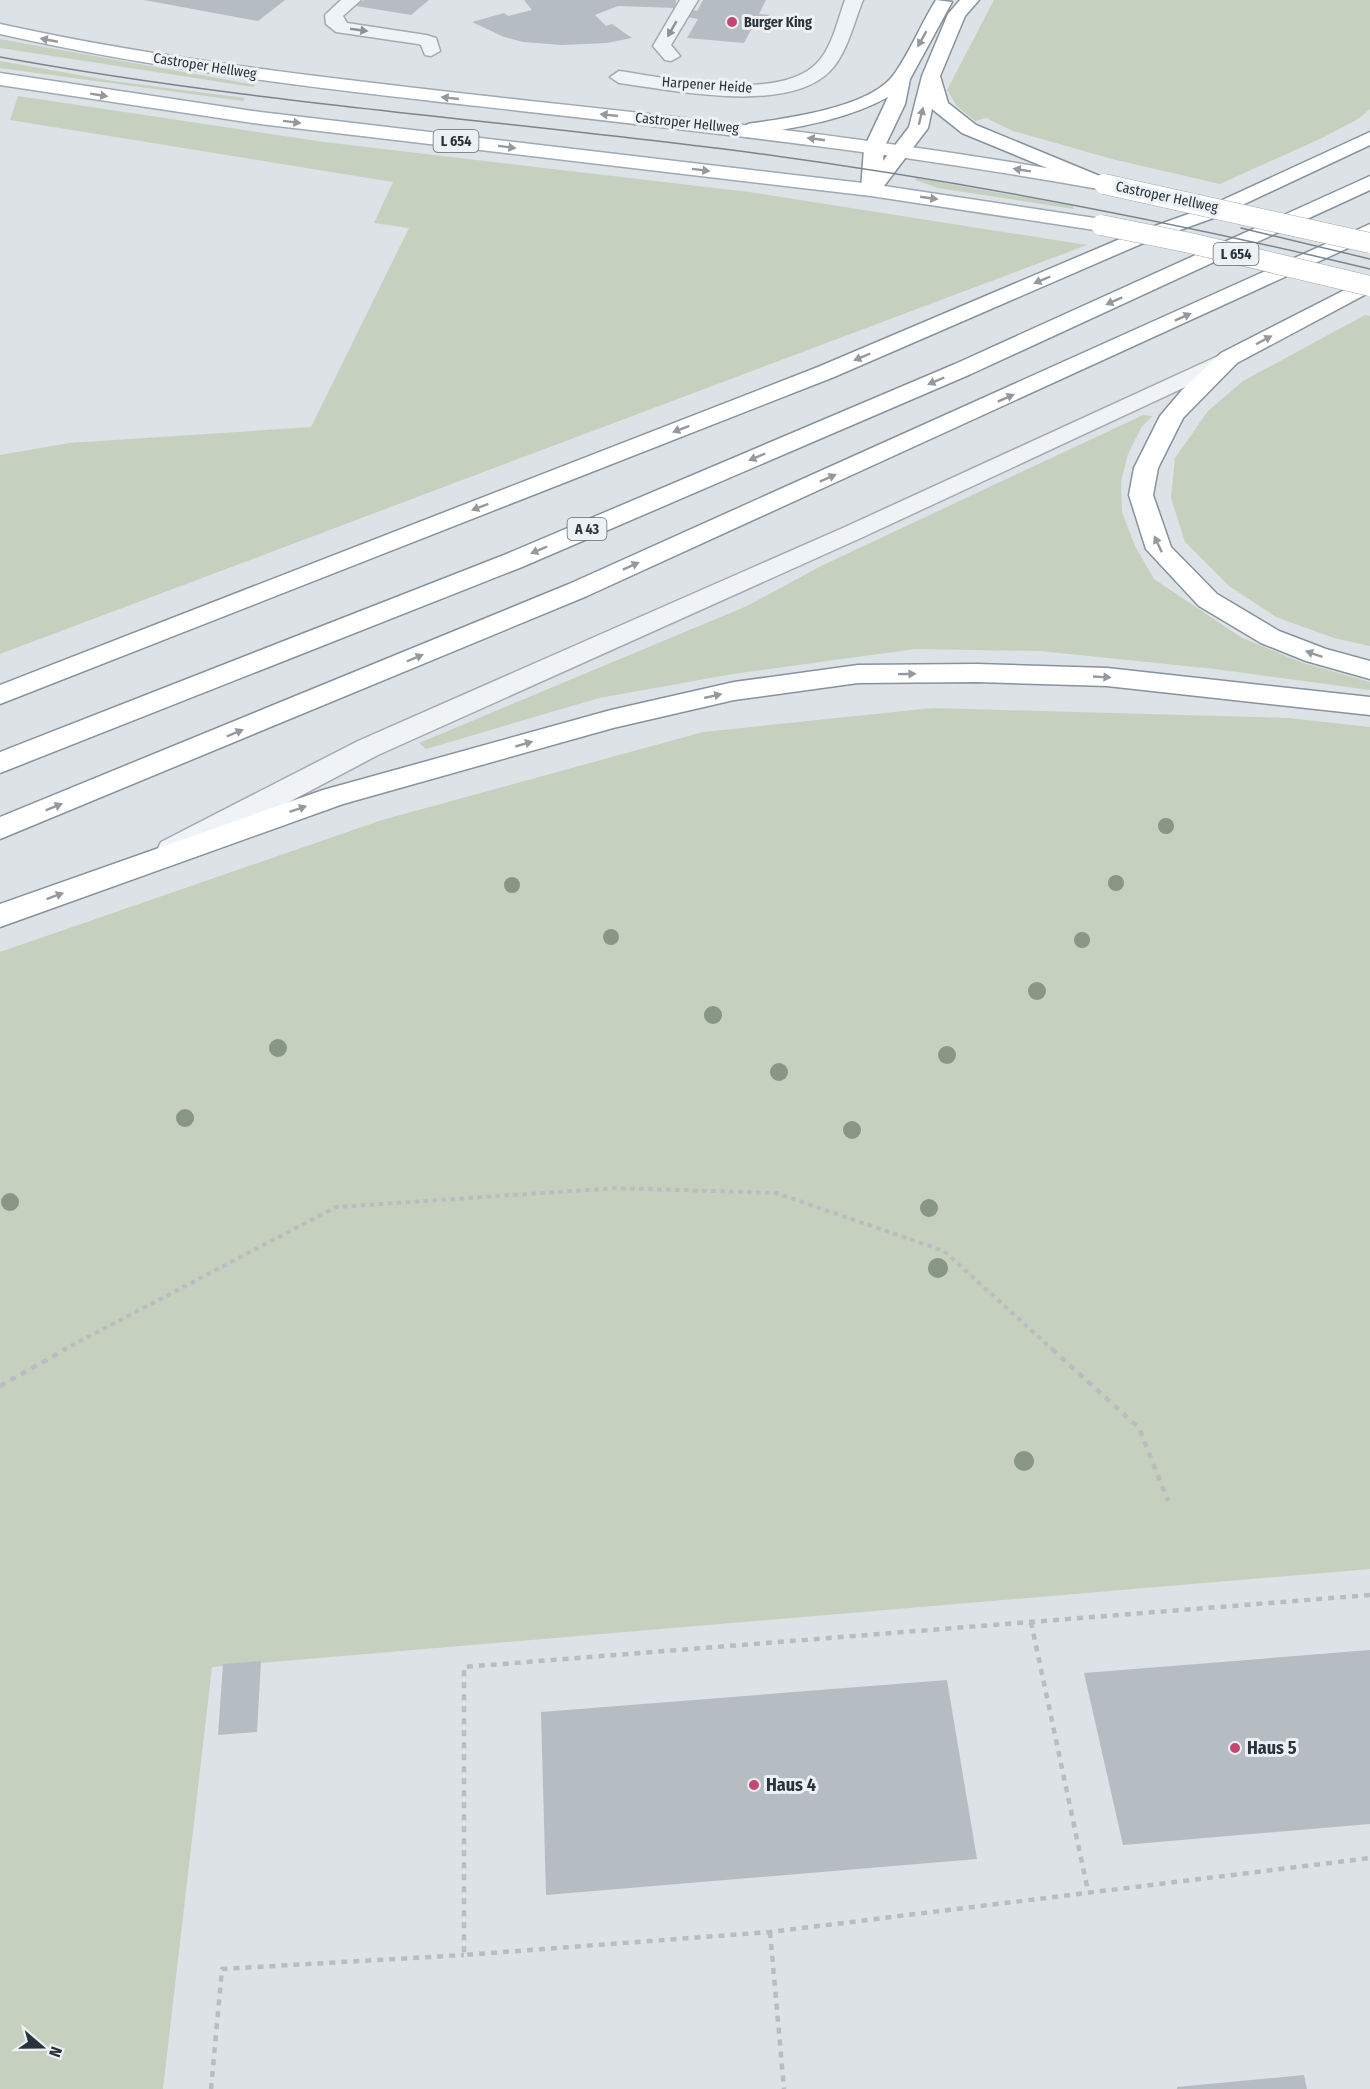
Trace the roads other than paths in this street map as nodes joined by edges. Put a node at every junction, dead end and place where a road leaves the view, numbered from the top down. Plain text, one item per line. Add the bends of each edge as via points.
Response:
1 (352, 0) edge
2 (689, 0) edge
3 (854, 0) edge
4 (944, 0) edge
5 (970, 0) edge
6 (0, 29) edge
7 (430, 51) dead end
8 (671, 56) dead end
9 (931, 76) junction
10 (620, 77) dead end
11 (901, 79) junction
12 (0, 80) edge
13 (1370, 124) edge
14 (748, 130) junction
15 (1370, 138) edge
16 (874, 148) junction
17 (902, 151) junction
18 (1370, 182) edge
19 (1102, 183) junction
20 (872, 190) junction
21 (1370, 230) edge
22 (1134, 240) junction
23 (1370, 243) edge
24 (1370, 284) edge
25 (1229, 358) junction
26 (1370, 670) edge
27 (0, 695) edge
28 (1370, 706) edge
29 (0, 764) edge
30 (0, 829) edge
31 (157, 858) junction
32 (0, 916) edge

1 -> 7 street via 334,15 335,24 420,39 430,42
2 -> 8 street via 662,46
3 - 10 street, Harpener Heide via 824,67 806,80 747,90
4 -> 11 main road
5 - 9 main road via 957,14
14 -> 6 main road, Castroper Hellweg via 297,81 105,51
17 -> 9 main road via 918,128
9 - 19 main road via 939,105 969,129
11 - 14 main road via 878,97 840,114
11 - 16 main road via 896,104
12 -> 20 main road, L 654 via 260,118
13 - 22 main road via 1190,208
16 -> 14 main road, Castroper Hellweg
15 - 22 main road via 1212,212
16 - 17 main road, Castroper Hellweg
16 - 20 main road
19 -> 17 main road, Castroper Hellweg
17 - 20 main road
18 -> 29 main road, A 43 via 963,369 535,551
19 - 23 main road, Castroper Hellweg, bridge
20 -> 24 main road, L 654, bridge via 1101,225
30 -> 21 main road via 578,590
22 -> 27 main road via 826,372
25 -> 24 main road
26 -> 25 main road via 1270,637 1208,600 1159,549 1141,495 1146,468 1172,416
25 - 31 street via 854,532 368,748
31 -> 28 main road via 333,796 611,719 735,691 858,674 1107,677
32 -> 31 main road

